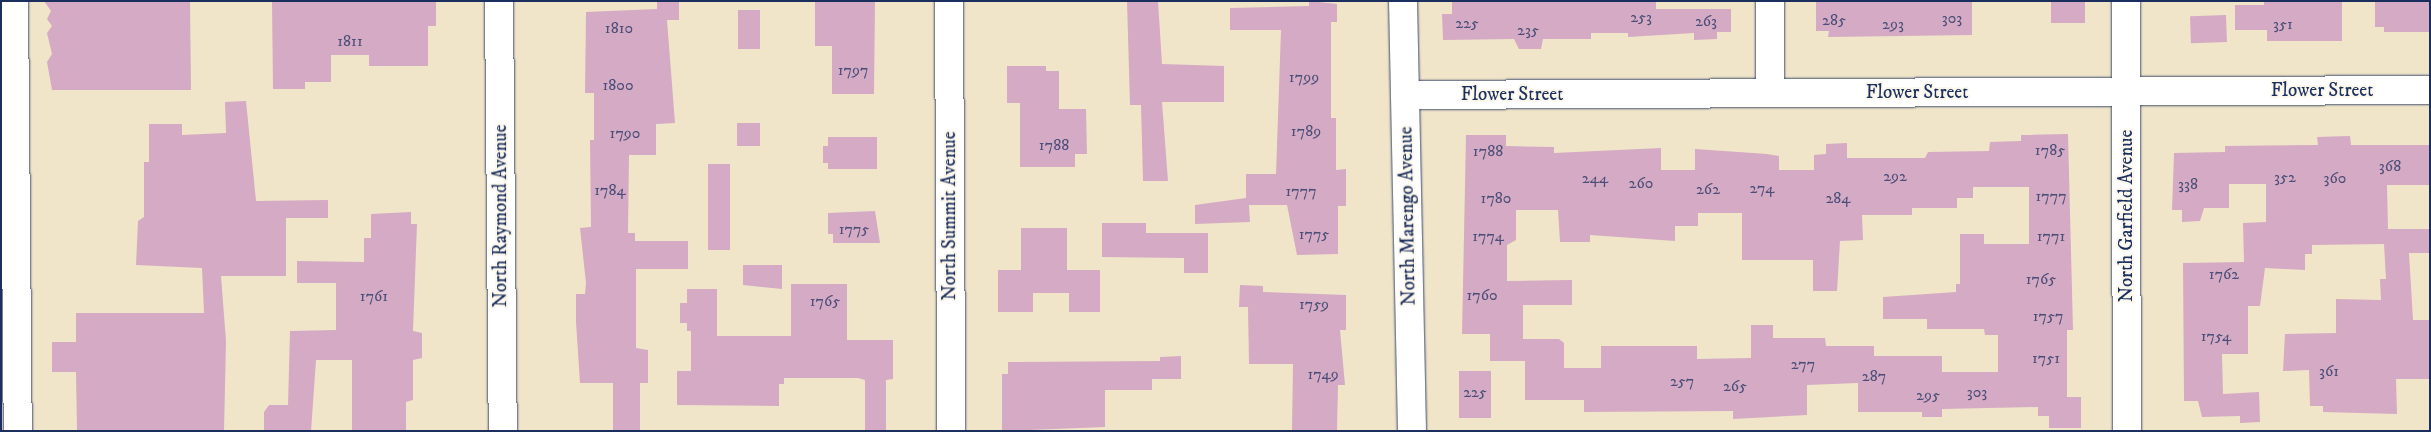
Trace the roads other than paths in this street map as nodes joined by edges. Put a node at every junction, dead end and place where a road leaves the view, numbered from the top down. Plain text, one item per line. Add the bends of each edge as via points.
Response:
1 (14, 1) edge
2 (499, 1) edge
3 (949, 1) edge
4 (1403, 1) edge
5 (1770, 1) edge
6 (2126, 1) edge
7 (2430, 90) edge
8 (2127, 92) junction
9 (1770, 93) junction
10 (1405, 95) junction
11 (9, 346) edge
12 (18, 431) edge
13 (503, 431) edge
14 (951, 431) edge
15 (1412, 431) edge
16 (2127, 431) edge

1 - 11 street
2 - 13 street, North Raymond Avenue
3 - 14 street, North Summit Avenue
4 - 10 street, North Marengo Avenue
5 - 9 street
6 - 8 street, North Garfield Avenue
7 - 8 street, Flower Street
8 - 9 street, Flower Street
8 - 16 street, North Garfield Avenue
9 - 10 street, Flower Street
10 - 15 street, North Marengo Avenue
11 - 12 street

